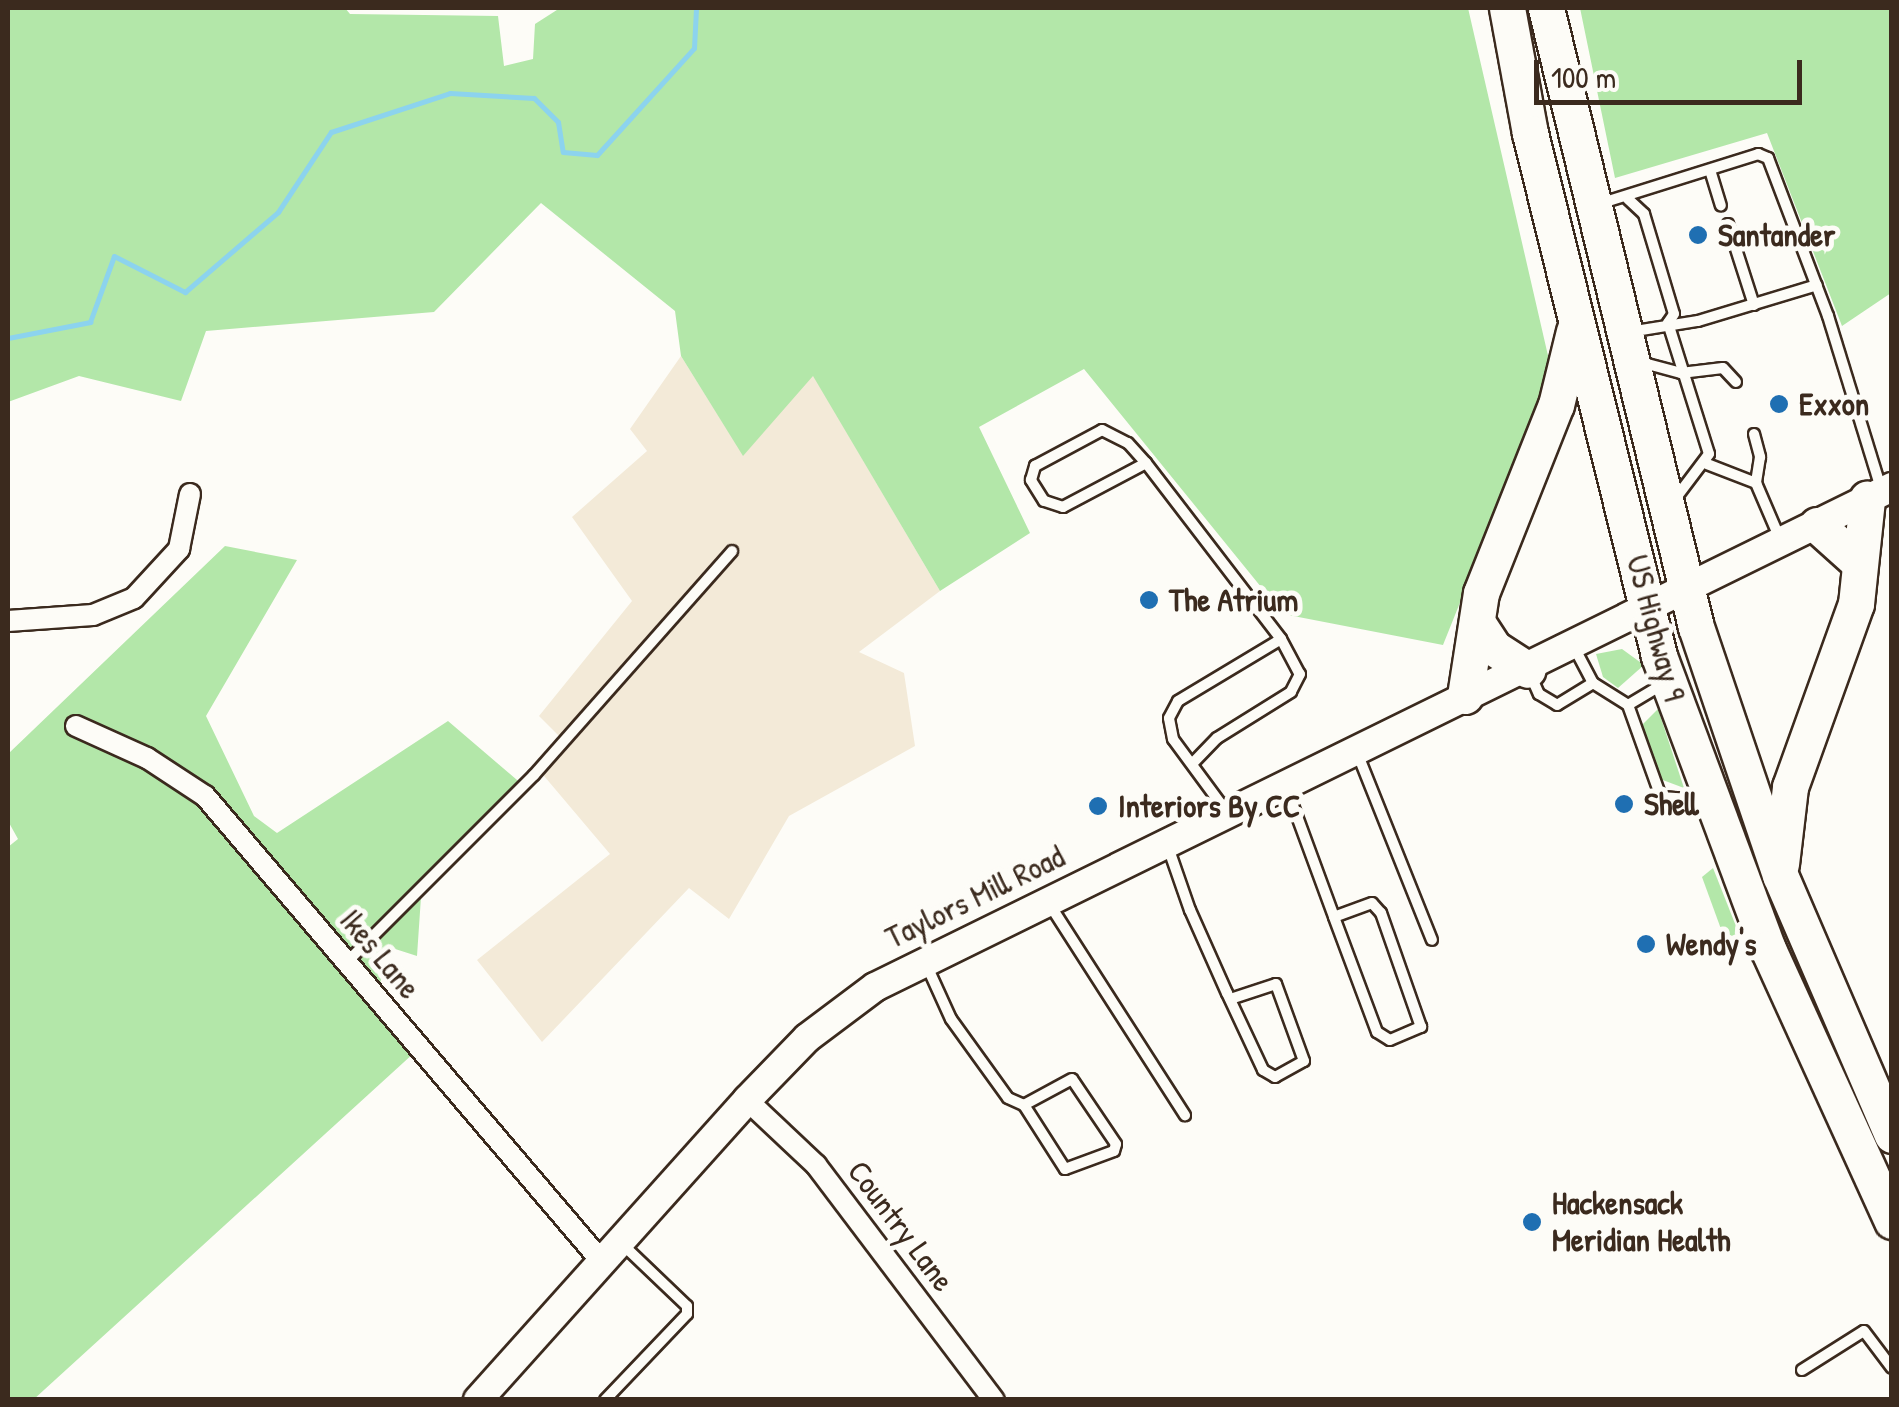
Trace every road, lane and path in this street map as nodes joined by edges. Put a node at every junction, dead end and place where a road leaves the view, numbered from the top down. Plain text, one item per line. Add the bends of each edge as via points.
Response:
1 (1507, 8) edge
2 (1546, 8) edge
3 (1710, 170) junction
4 (1628, 199) junction
5 (1591, 204) junction
6 (1721, 205) dead end
7 (1728, 224) dead end
8 (1817, 285) junction
9 (1754, 305) junction
10 (1668, 324) junction
11 (1576, 326) junction
12 (1626, 346) junction
13 (1682, 373) junction
14 (1736, 382) dead end
15 (1754, 434) dead end
16 (1146, 463) junction
17 (1707, 464) junction
18 (1756, 483) junction
19 (1880, 492) edge
20 (190, 494) dead end
21 (1668, 507) junction
22 (1817, 525) junction
23 (1782, 542) junction
24 (732, 551) dead end
25 (1856, 560) junction
26 (1689, 590) junction
27 (1647, 611) junction
28 (8, 621) edge
29 (1479, 625) junction
30 (1280, 639) junction
31 (1574, 647) junction
32 (1528, 670) junction
33 (1668, 682) junction
34 (1593, 683) junction
35 (1465, 696) junction
36 (1628, 705) junction
37 (76, 726) dead end
38 (1356, 749) junction
39 (1194, 762) junction
40 (1284, 783) junction
41 (1711, 801) junction
42 (1226, 812) junction
43 (1166, 842) junction
44 (1780, 876) junction
45 (1046, 900) junction
46 (1334, 917) junction
47 (1432, 940) dead end
48 (924, 959) junction
49 (347, 962) junction
50 (1230, 999) junction
51 (747, 1100) junction
52 (1024, 1105) junction
53 (1185, 1116) dead end
54 (1892, 1135) edge
55 (1892, 1221) edge
56 (612, 1253) junction
57 (1892, 1368) edge
58 (1802, 1370) dead end
59 (478, 1400) edge
60 (605, 1400) edge
61 (994, 1400) edge

1 - 11 highway, US Highway 9
2 - 5 highway, US Highway 9
3 - 4 lane
3 - 6 lane
3 - 8 lane via 1758,154 1768,158
4 - 5 lane
4 - 10 lane via 1644,214 1674,314
5 - 12 highway, US Highway 9
7 - 9 lane
8 - 9 lane
8 - 19 lane
9 - 10 lane
10 - 12 lane
10 - 13 lane
11 - 27 highway, US Highway 9
11 - 29 highway via 1556,406 1482,594
12 - 13 lane
12 - 21 highway, US Highway 9
13 - 14 lane via 1723,368
13 - 17 lane
15 - 18 lane via 1760,457
16 - 16 lane via 1128,442 1102,430 1035,466 1032,480 1044,501 1064,506
16 - 30 lane
17 - 18 lane
17 - 21 lane
18 - 23 lane
19 - 22 street, Taylors Mill Road
19 - 25 highway
20 - 28 street via 179,549 134,598 93,615
21 - 26 highway, US Highway 9
22 - 23 street, Taylors Mill Road
22 - 25 highway
23 - 26 street, Taylors Mill Road
24 - 49 lane via 534,775
25 - 44 highway via 1856,604 1790,788
26 - 27 street, Taylors Mill Road
26 - 44 highway, US Highway 9
27 - 31 street, Taylors Mill Road
27 - 33 highway, US Highway 9
29 - 32 highway via 1494,648
29 - 35 highway
30 - 39 lane via 1300,674 1291,692 1217,738
30 - 39 lane via 1178,701 1169,718 1173,740
31 - 32 street, Taylors Mill Road
31 - 34 lane
32 - 34 lane via 1539,694 1557,705
32 - 35 street, Taylors Mill Road
33 - 36 lane
33 - 41 highway, US Highway 9
34 - 36 lane
35 - 38 street, Taylors Mill Road
36 - 41 lane via 1660,797
37 - 49 street, Ikes Lane via 147,758 205,796
38 - 40 street, Taylors Mill Road
38 - 47 lane
39 - 42 lane
40 - 42 street, Taylors Mill Road
40 - 46 lane
41 - 55 highway, US Highway 9 via 1814,1057
42 - 43 street, Taylors Mill Road
43 - 45 street, Taylors Mill Road
43 - 50 lane
44 - 54 highway, US Highway 9
45 - 48 street, Taylors Mill Road
45 - 53 lane
46 - 46 lane via 1376,1032 1390,1040 1421,1027 1381,913 1372,904
48 - 51 street, Taylors Mill Road via 838,1012
48 - 52 lane via 952,1018 1008,1098
49 - 56 street, Ikes Lane
50 - 50 lane via 1263,1070 1275,1078 1304,1060 1276,984
51 - 56 street, Taylors Mill Road
51 - 61 street, Country Lane via 816,1165
52 - 52 lane via 1066,1169 1114,1151 1116,1144 1072,1079
56 - 59 street, Taylors Mill Road
56 - 60 lane via 687,1306 687,1314
57 - 58 lane via 1864,1331

